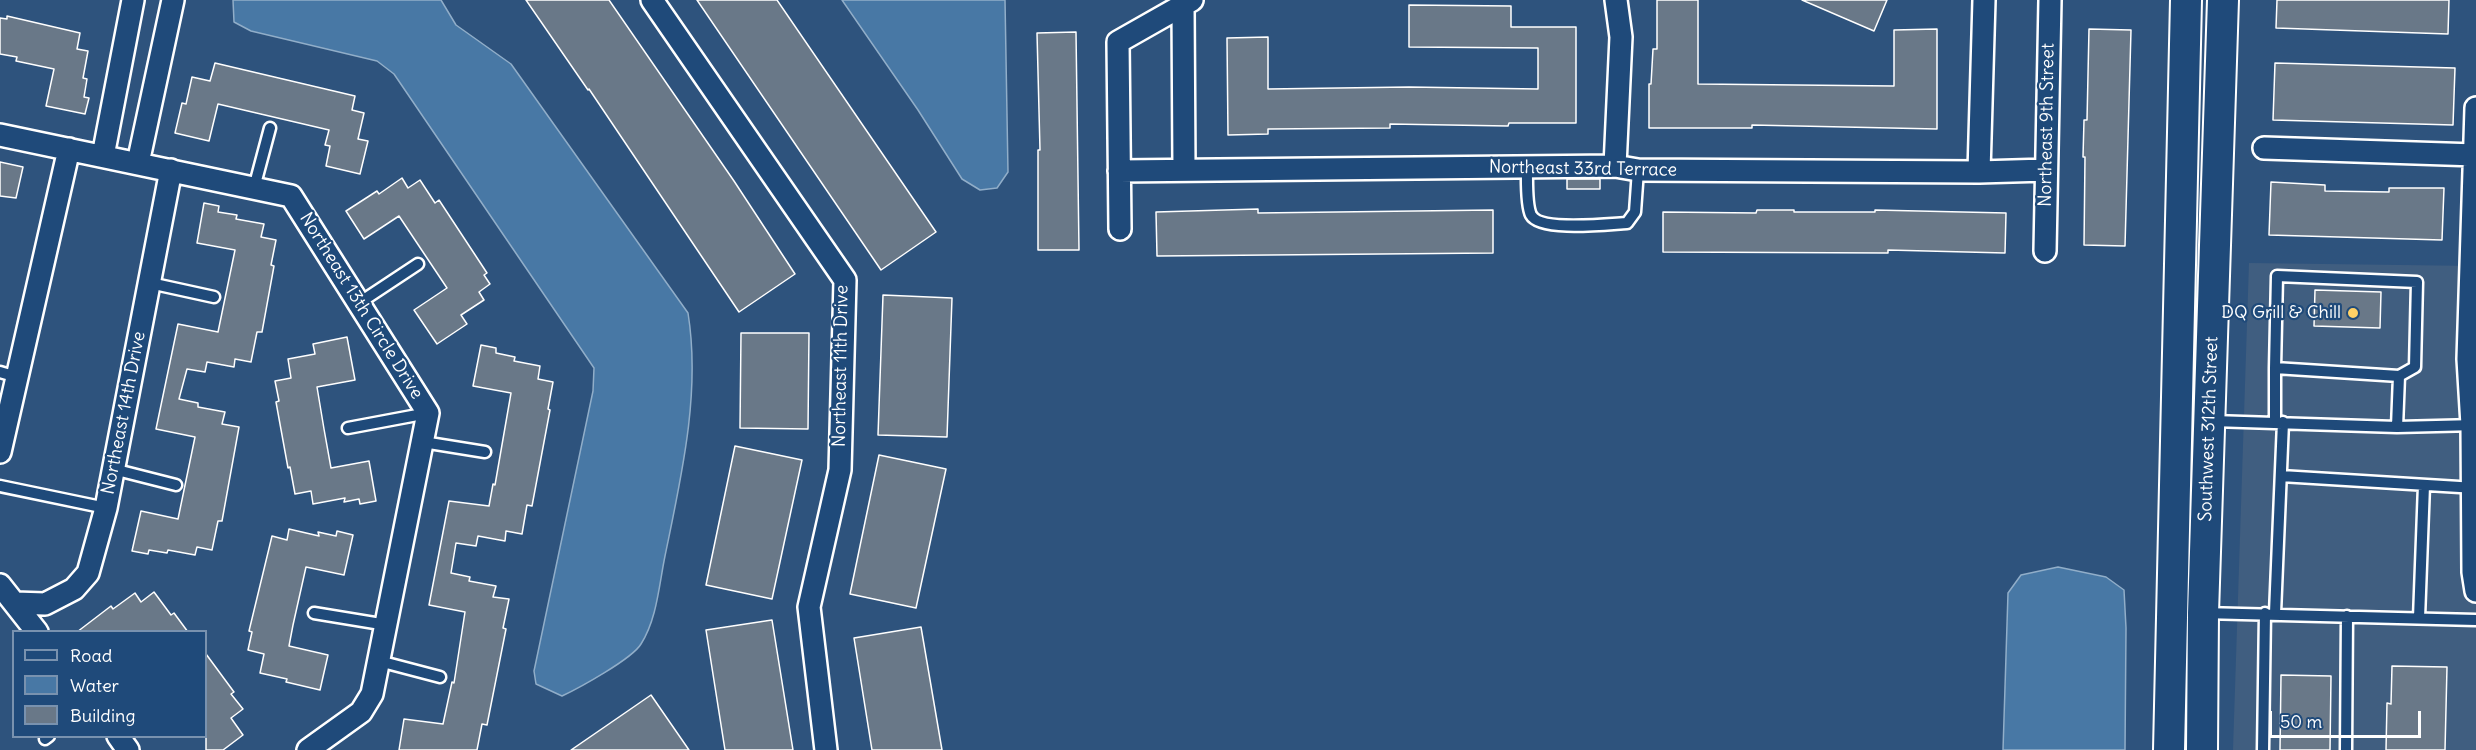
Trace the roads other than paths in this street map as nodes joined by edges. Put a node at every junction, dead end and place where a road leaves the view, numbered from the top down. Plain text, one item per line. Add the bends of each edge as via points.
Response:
1 (133, 0) edge
2 (173, 0) edge
3 (652, 0) edge
4 (1616, 0) edge
5 (1984, 0) edge
6 (2050, 0) edge
7 (2186, 0) edge
8 (2223, 0) edge
9 (1187, 2) edge
10 (2476, 108) edge
11 (270, 128) dead end
12 (0, 135) edge
13 (2264, 148) dead end
14 (69, 149) junction
15 (2475, 155) edge
16 (103, 156) junction
17 (138, 163) junction
18 (2182, 165) junction
19 (1615, 166) junction
20 (1527, 168) junction
21 (171, 170) junction
22 (1184, 170) junction
23 (1638, 170) junction
24 (2046, 170) junction
25 (1119, 171) junction
26 (1979, 172) junction
27 (254, 188) junction
28 (1120, 229) dead end
29 (2045, 251) dead end
30 (418, 264) dead end
31 (150, 283) junction
32 (2473, 296) edge
33 (214, 297) dead end
34 (359, 303) junction
35 (2472, 359) edge
36 (2275, 368) junction
37 (9, 374) edge
38 (2399, 376) junction
39 (429, 413) junction
40 (2209, 421) junction
41 (2279, 422) junction
42 (2474, 425) edge
43 (2397, 427) junction
44 (348, 428) dead end
45 (423, 442) junction
46 (0, 452) edge
47 (485, 452) dead end
48 (113, 468) junction
49 (2281, 476) junction
50 (176, 485) dead end
51 (2424, 485) junction
52 (0, 486) edge
53 (2474, 488) edge
54 (106, 508) junction
55 (2474, 552) edge
56 (0, 585) edge
57 (2476, 591) edge
58 (15, 603) junction
59 (314, 613) dead end
60 (2203, 613) junction
61 (2270, 613) junction
62 (2347, 616) junction
63 (2419, 618) junction
64 (2476, 620) edge
65 (387, 625) junction
66 (35, 630) edge
67 (379, 661) junction
68 (440, 677) dead end
69 (308, 750) edge
70 (826, 750) edge
71 (2169, 750) edge
72 (2202, 750) edge
73 (2263, 750) edge
74 (2346, 750) edge

1 - 16 street
2 - 17 street
3 - 70 street, Northeast 11th Drive via 845,280 840,470 809,607
4 - 19 street via 1622,37
5 - 26 street
6 - 24 street, Northeast 9th Street
7 - 18 main road, Southwest 312th Street
8 - 40 main road, Southwest 312th Street
9 - 22 street
9 - 25 street via 1118,42
10 - 15 street
11 - 27 lane
12 - 14 street, Northeast 13th Circle Drive
13 - 15 street
14 - 16 street, Northeast 13th Circle Drive
14 - 37 street
15 - 32 street
16 - 17 street, Northeast 13th Circle Drive
17 - 21 street, Northeast 13th Circle Drive
18 - 40 main road via 2196,198 2192,392 2200,418
18 - 71 main road, Southwest 312th Street
19 - 20 street, Northeast 33rd Terrace
19 - 23 street, Northeast 33rd Terrace
20 - 22 street, Northeast 33rd Terrace
20 - 23 lane via 1530,213 1536,222 1549,225 1627,223 1635,212
21 - 27 street, Northeast 13th Circle Drive
21 - 31 street, Northeast 14th Drive
22 - 25 street, Northeast 33rd Terrace
23 - 26 street, Northeast 33rd Terrace
24 - 26 street, Northeast 33rd Terrace
24 - 29 street, Northeast 9th Street
25 - 28 street
27 - 34 street, Northeast 13th Circle Drive via 291,196
30 - 34 lane
31 - 33 lane
31 - 48 street, Northeast 14th Drive
32 - 35 street
34 - 39 street, Northeast 13th Circle Drive
35 - 42 street
36 - 38 lane
36 - 38 lane via 2277,276 2418,282 2415,367
36 - 41 lane
37 - 46 street
38 - 43 lane
39 - 44 lane
39 - 45 street, Northeast 13th Circle Drive
40 - 41 lane
40 - 60 main road, Southwest 312th Street
41 - 43 lane
41 - 49 lane
42 - 43 lane
42 - 53 street
45 - 47 lane
45 - 65 street, Northeast 13th Circle Drive
48 - 50 lane
48 - 54 street, Northeast 14th Drive
49 - 51 lane
49 - 61 lane
51 - 53 lane
51 - 63 lane
52 - 54 lane
53 - 55 street
54 - 58 street, Northeast 14th Drive via 88,573 74,589 45,604
55 - 57 street
56 - 58 street
58 - 66 street
59 - 65 lane
60 - 61 lane
60 - 72 main road, Southwest 312th Street
61 - 62 lane
61 - 73 lane
62 - 63 lane
62 - 74 lane
63 - 64 lane
65 - 67 street, Northeast 13th Circle Drive
67 - 68 lane
67 - 69 street, Northeast 13th Circle Drive via 372,694 361,712

